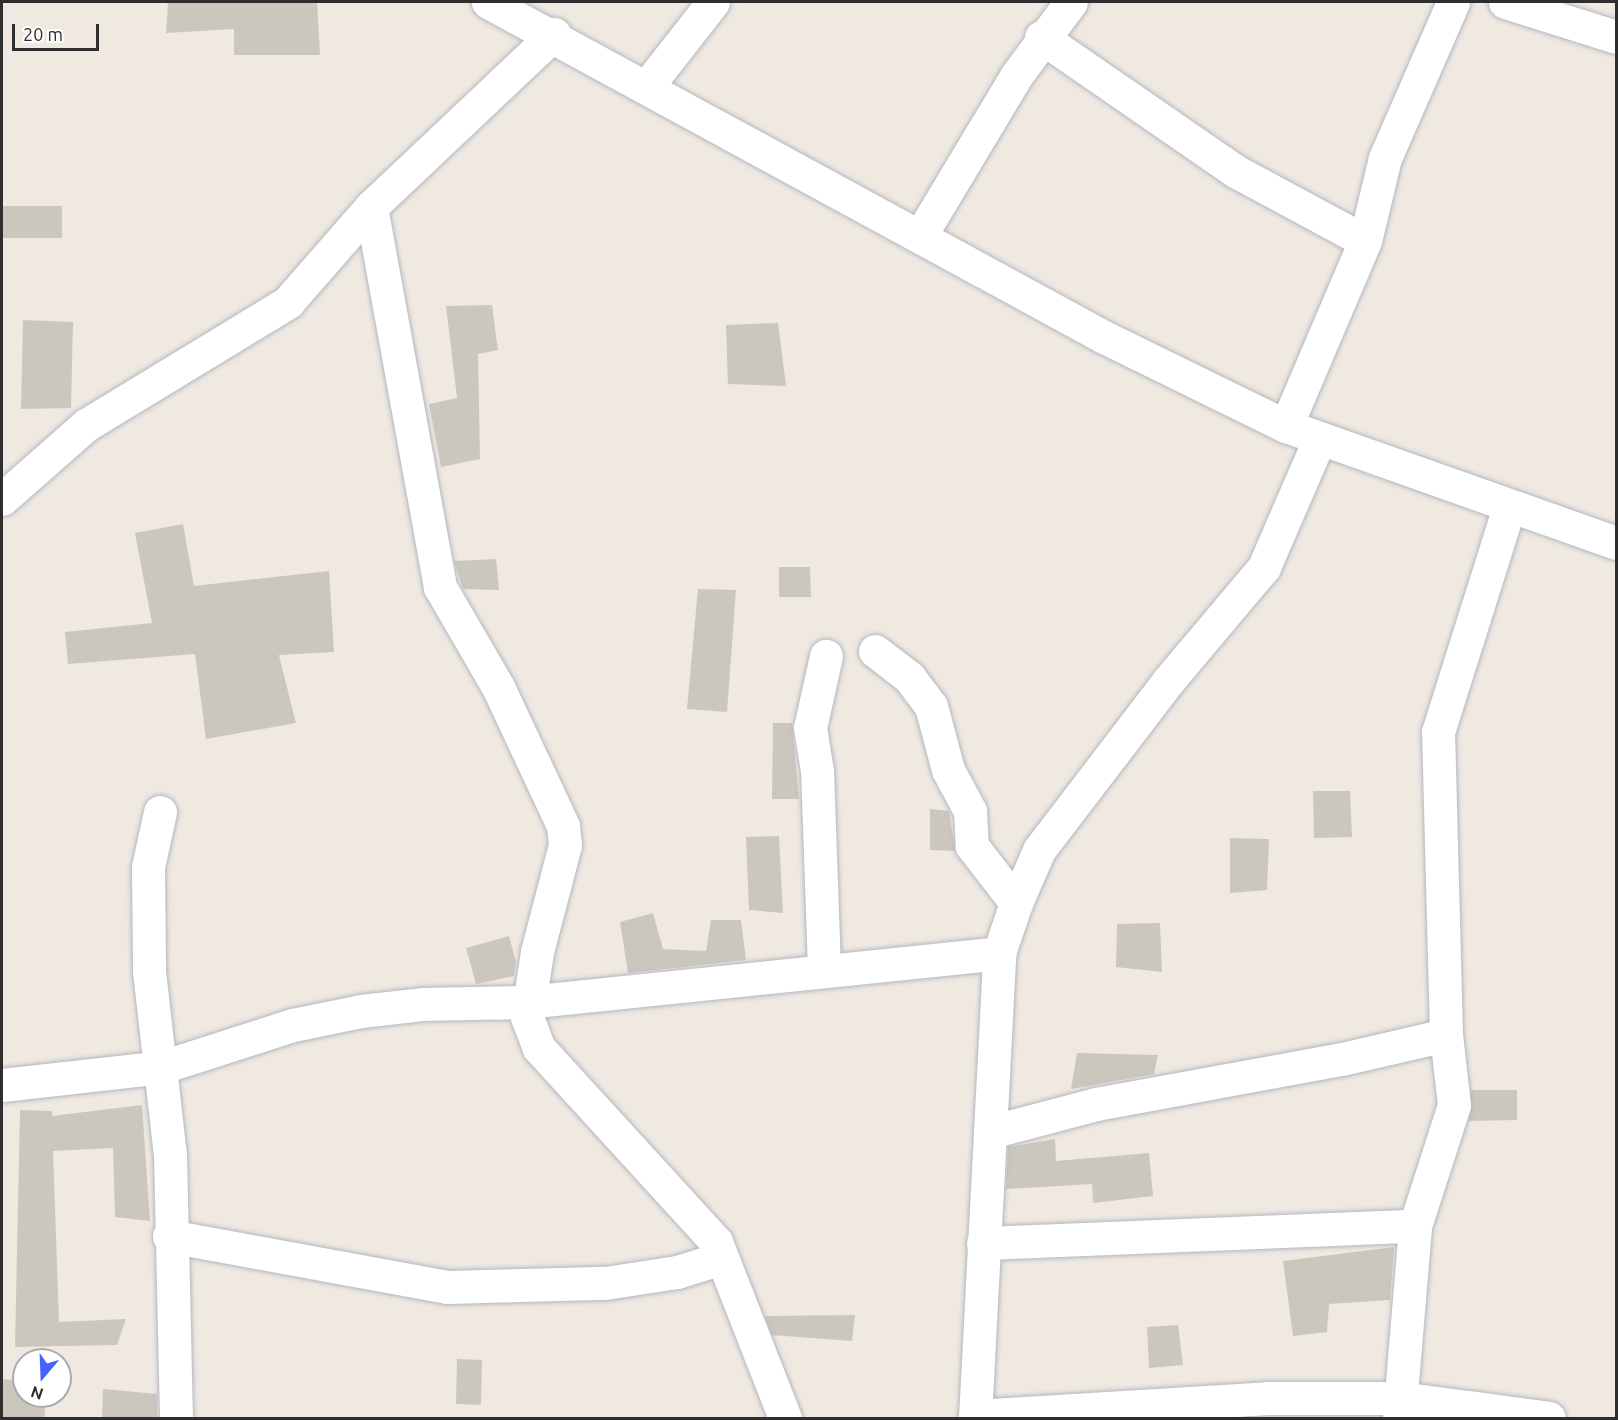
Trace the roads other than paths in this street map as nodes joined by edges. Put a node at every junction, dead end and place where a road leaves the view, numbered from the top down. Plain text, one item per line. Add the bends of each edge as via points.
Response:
1 (488, 2) edge
2 (713, 2) edge
3 (1071, 2) edge
4 (1453, 2) edge
5 (1505, 2) edge
6 (554, 34) junction
7 (1041, 37) junction
8 (1617, 37) edge
9 (648, 85) junction
10 (371, 207) junction
11 (920, 236) junction
12 (1365, 242) junction
13 (1286, 426) junction
14 (1319, 440) junction
15 (2, 499) edge
16 (1509, 507) junction
17 (1617, 543) edge
18 (875, 651) dead end
19 (826, 656) dead end
20 (160, 812) dead end
21 (1016, 903) junction
22 (999, 953) junction
23 (824, 969) junction
24 (527, 1002) junction
25 (1446, 1035) junction
26 (162, 1067) junction
27 (2, 1085) edge
28 (990, 1132) junction
29 (1415, 1226) junction
30 (169, 1236) junction
31 (983, 1243) junction
32 (722, 1258) junction
33 (1399, 1408) edge
34 (975, 1417) edge
35 (176, 1419) edge
36 (785, 1419) edge
37 (1549, 1419) edge

1 - 6 street
2 - 9 street
3 - 7 street
4 - 12 street via 1385,158
5 - 8 street
6 - 9 street
6 - 10 street
7 - 11 street
7 - 12 street via 1237,172
9 - 11 street
10 - 15 street via 288,302 86,425
10 - 24 street via 440,587 498,687 563,826 564,845
11 - 13 street via 1104,337
12 - 13 street
13 - 14 street
14 - 16 street
14 - 21 street via 1264,567 1169,680 1040,850
16 - 17 street
16 - 25 street via 1438,732
18 - 21 street via 909,677 931,706 948,770 970,811 972,846
19 - 23 street via 810,728 817,771
20 - 26 street via 147,867 149,971
21 - 22 street
22 - 23 street
22 - 28 street
23 - 24 street
24 - 26 street via 422,1004 361,1011 293,1026
24 - 32 street via 539,1048 716,1242
25 - 28 street via 1342,1059 1096,1104
25 - 29 street via 1454,1105
26 - 27 street
26 - 30 street via 170,1154
28 - 31 street
29 - 31 street
29 - 33 street
30 - 32 street via 447,1287 605,1283 677,1272
30 - 35 street
31 - 34 street
32 - 36 street
33 - 34 street via 1267,1398
33 - 37 street

